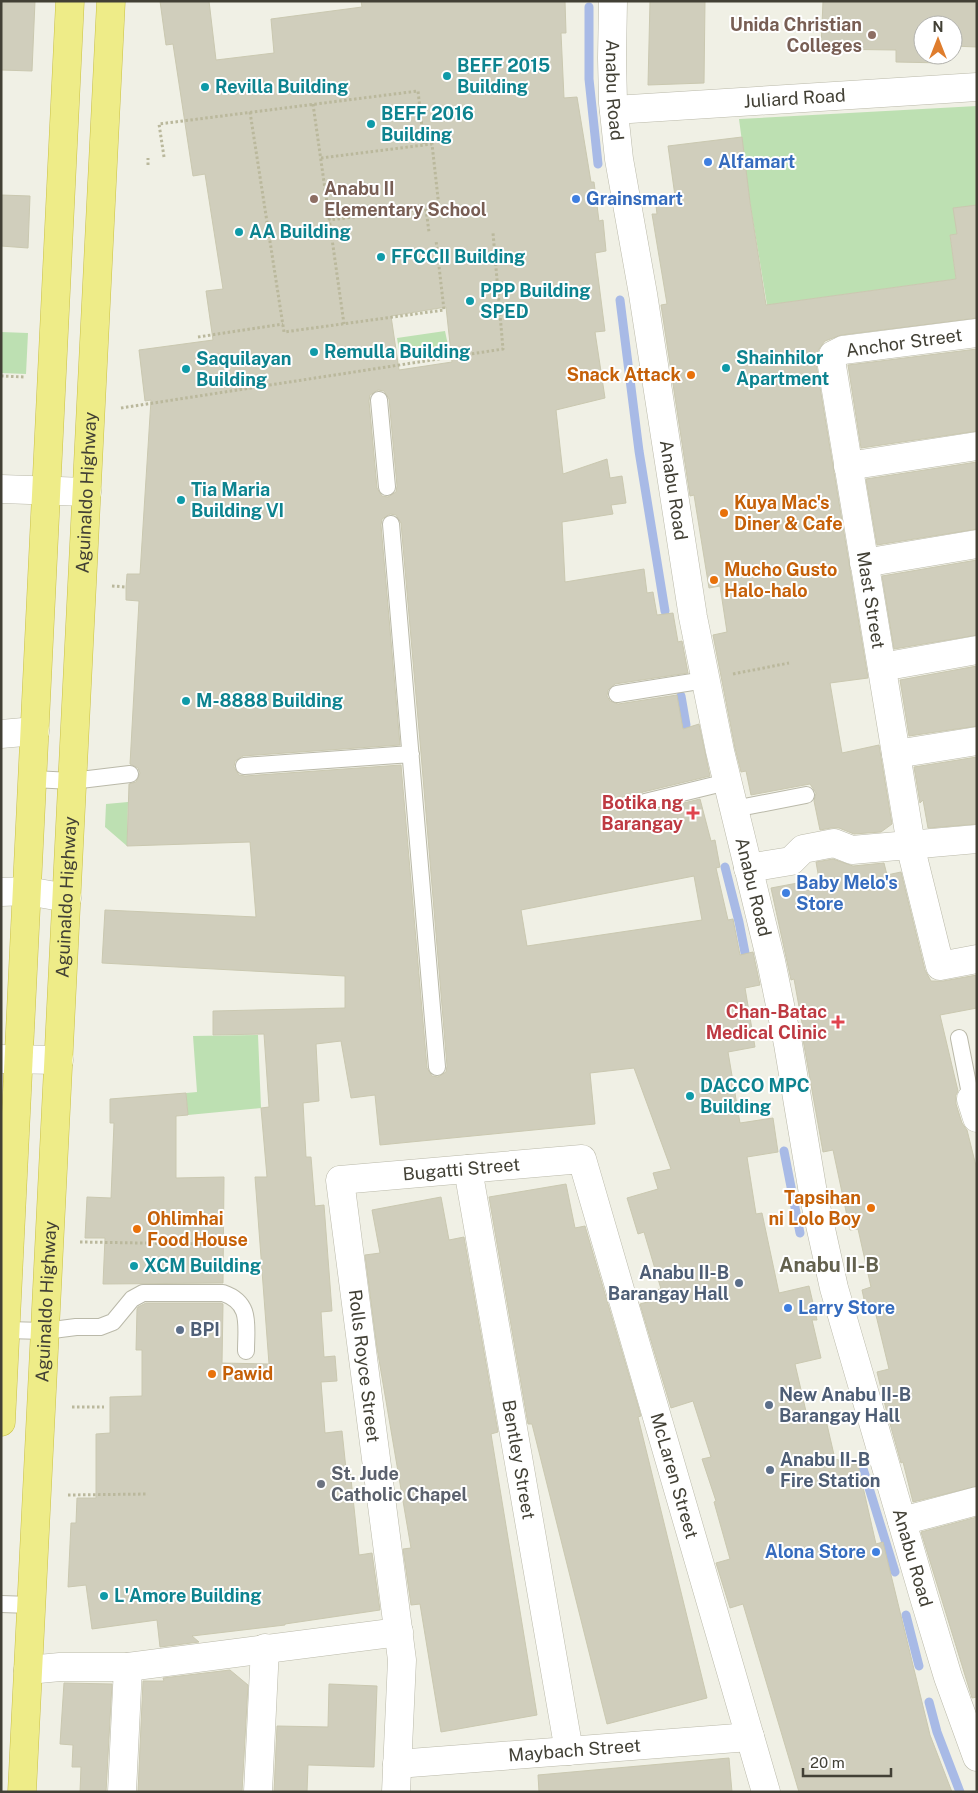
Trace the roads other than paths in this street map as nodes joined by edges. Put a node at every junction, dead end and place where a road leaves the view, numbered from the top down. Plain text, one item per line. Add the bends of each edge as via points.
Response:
1 (70, 1) edge
2 (111, 1) edge
3 (613, 1) edge
4 (977, 87) edge
5 (614, 110) junction
6 (977, 333) edge
7 (833, 355) joint
8 (379, 400) dead end
9 (977, 446) edge
10 (848, 466) junction
11 (387, 487) dead end
12 (1, 489) edge
13 (46, 490) junction
14 (87, 492) junction
15 (391, 524) dead end
16 (977, 544) edge
17 (864, 563) junction
18 (977, 650) edge
19 (882, 667) junction
20 (718, 677) junction
21 (617, 694) dead end
22 (35, 731) junction
23 (1, 734) edge
24 (977, 741) edge
25 (410, 754) junction
26 (896, 754) junction
27 (244, 766) dead end
28 (130, 774) dead end
29 (33, 780) junction
30 (72, 781) junction
31 (727, 782) junction
32 (806, 795) dead end
33 (644, 802) dead end
34 (734, 810) junction
35 (977, 839) edge
36 (912, 845) junction
37 (748, 868) junction
38 (14, 892) edge
39 (67, 898) junction
40 (977, 959) edge
41 (959, 1038) dead end
42 (10, 1059) edge
43 (58, 1060) junction
44 (437, 1067) dead end
45 (975, 1105) edge
46 (582, 1159) joint
47 (468, 1169) junction
48 (340, 1180) joint
49 (6, 1330) junction
50 (45, 1331) junction
51 (246, 1350) dead end
52 (1, 1422) edge
53 (977, 1501) edge
54 (902, 1521) junction
55 (1, 1604) edge
56 (31, 1605) junction
57 (399, 1632) junction
58 (265, 1648) junction
59 (128, 1667) junction
60 (28, 1670) junction
61 (750, 1737) junction
62 (570, 1751) junction
63 (977, 1756) edge
64 (397, 1764) junction
65 (22, 1792) edge
66 (122, 1792) edge
67 (258, 1792) edge
68 (396, 1792) edge
69 (766, 1792) edge

1 - 13 highway
2 - 14 highway, Aguinaldo Highway
3 - 5 street, Anabu Road
4 - 5 street, Juliard Road
5 - 20 street, Anabu Road via 620,172 643,294 684,560
6 - 7 street, Anchor Street via 843,350
7 - 10 street, Mast Street via 831,360
8 - 11 lane
9 - 10 street
10 - 17 street, Mast Street
12 - 13 street
13 - 14 street
13 - 22 highway
14 - 30 highway, Aguinaldo Highway
15 - 25 lane
16 - 17 street
17 - 19 street, Mast Street
18 - 19 street
19 - 26 street, Mast Street
20 - 21 lane
20 - 31 street, Anabu Road
22 - 23 street
22 - 29 highway
24 - 26 street
25 - 27 lane
25 - 44 lane
26 - 36 street, Mast Street
28 - 30 lane
29 - 30 lane
29 - 38 highway
30 - 39 highway, Aguinaldo Highway
31 - 33 lane
31 - 34 street, Anabu Road
32 - 34 lane
34 - 37 street, Anabu Road
35 - 36 street
36 - 37 street via 852,850 834,843 804,849 791,861
36 - 40 street, Mast Street via 940,966
37 - 54 street, Anabu Road via 773,969 832,1280
38 - 39 street
38 - 42 highway
39 - 43 highway, Aguinaldo Highway
41 - 45 lane
42 - 43 street
42 - 49 highway
43 - 50 highway, Aguinaldo Highway
46 - 47 street, Bugatti Street
46 - 61 street, McLaren Street
47 - 48 street, Bugatti Street
47 - 62 street, Bentley Street
48 - 57 street, Rolls Royce Street
49 - 50 lane
49 - 52 highway
50 - 51 lane via 107,1325 132,1299 143,1293 223,1293 239,1301 244,1308
50 - 56 highway, Aguinaldo Highway
53 - 54 street
54 - 63 street, Anabu Road via 948,1677
55 - 56 lane
56 - 60 highway, Aguinaldo Highway
57 - 58 street
57 - 64 street, Rolls Royce Street via 402,1660
58 - 59 street
58 - 67 street
59 - 60 street
59 - 66 street
60 - 65 highway, Aguinaldo Highway
61 - 62 street, Maybach Street
61 - 69 street, McLaren Street
62 - 64 street, Maybach Street
64 - 68 street, Rolls Royce Street

